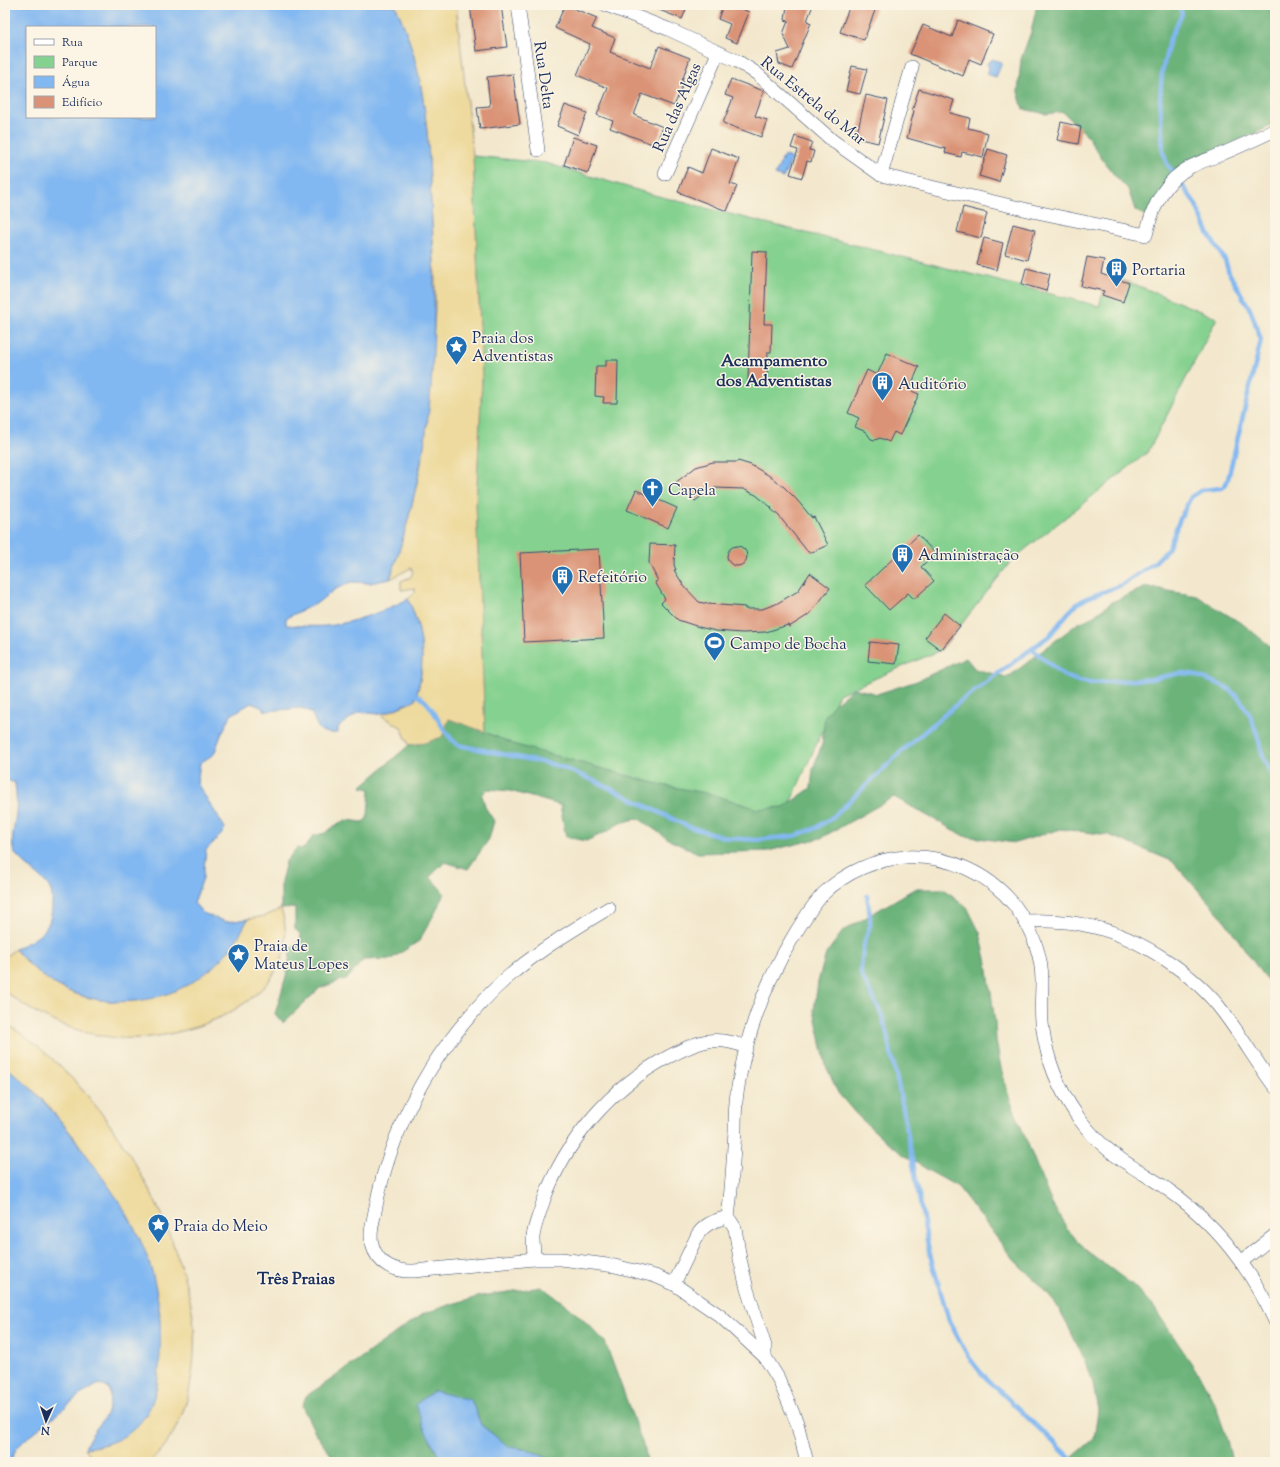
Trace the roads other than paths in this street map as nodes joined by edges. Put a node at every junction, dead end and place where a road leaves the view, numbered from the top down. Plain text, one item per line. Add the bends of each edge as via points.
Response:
1 (518, 5) edge
2 (606, 5) edge
3 (718, 53) junction
4 (912, 68) dead end
5 (1275, 130) edge
6 (538, 150) dead end
7 (665, 174) dead end
8 (881, 175) junction
9 (609, 908) dead end
10 (1024, 921) junction
11 (746, 1047) junction
12 (1275, 1087) edge
13 (728, 1217) junction
14 (1275, 1235) edge
15 (534, 1259) junction
16 (1241, 1262) junction
17 (674, 1284) junction
18 (1275, 1321) edge
19 (765, 1357) junction
20 (807, 1462) edge

1 - 6 street, Rua Delta
2 - 3 street, Rua Estrela do Mar via 668,29
3 - 7 street, Rua das Algas
3 - 8 street, Rua Estrela do Mar via 756,72 833,141
4 - 8 street
5 - 8 street, Rua Estrela do Mar via 1189,167 1171,181 1155,206 1146,235
9 - 15 street via 528,960 465,1022 439,1056 417,1092 394,1144 377,1199 372,1244 380,1260 392,1268 407,1271
10 - 11 street via 994,884 952,862 905,857 861,868 823,895 798,928 772,974
10 - 12 street via 1067,922 1094,927 1128,939 1160,956 1195,983 1223,1012
10 - 16 street via 1035,942 1041,967 1041,1011 1046,1048 1067,1101 1102,1144 1188,1205 1207,1222
11 - 13 street via 736,1098 732,1193
11 - 15 street via 717,1040 690,1046 644,1072 611,1099 582,1131 557,1170 533,1236
13 - 17 street via 712,1221 702,1228
13 - 19 street via 735,1228 755,1318 765,1346
14 - 16 street
15 - 17 street via 561,1259 615,1266
16 - 18 street
17 - 19 street via 719,1315
19 - 20 street via 788,1401

